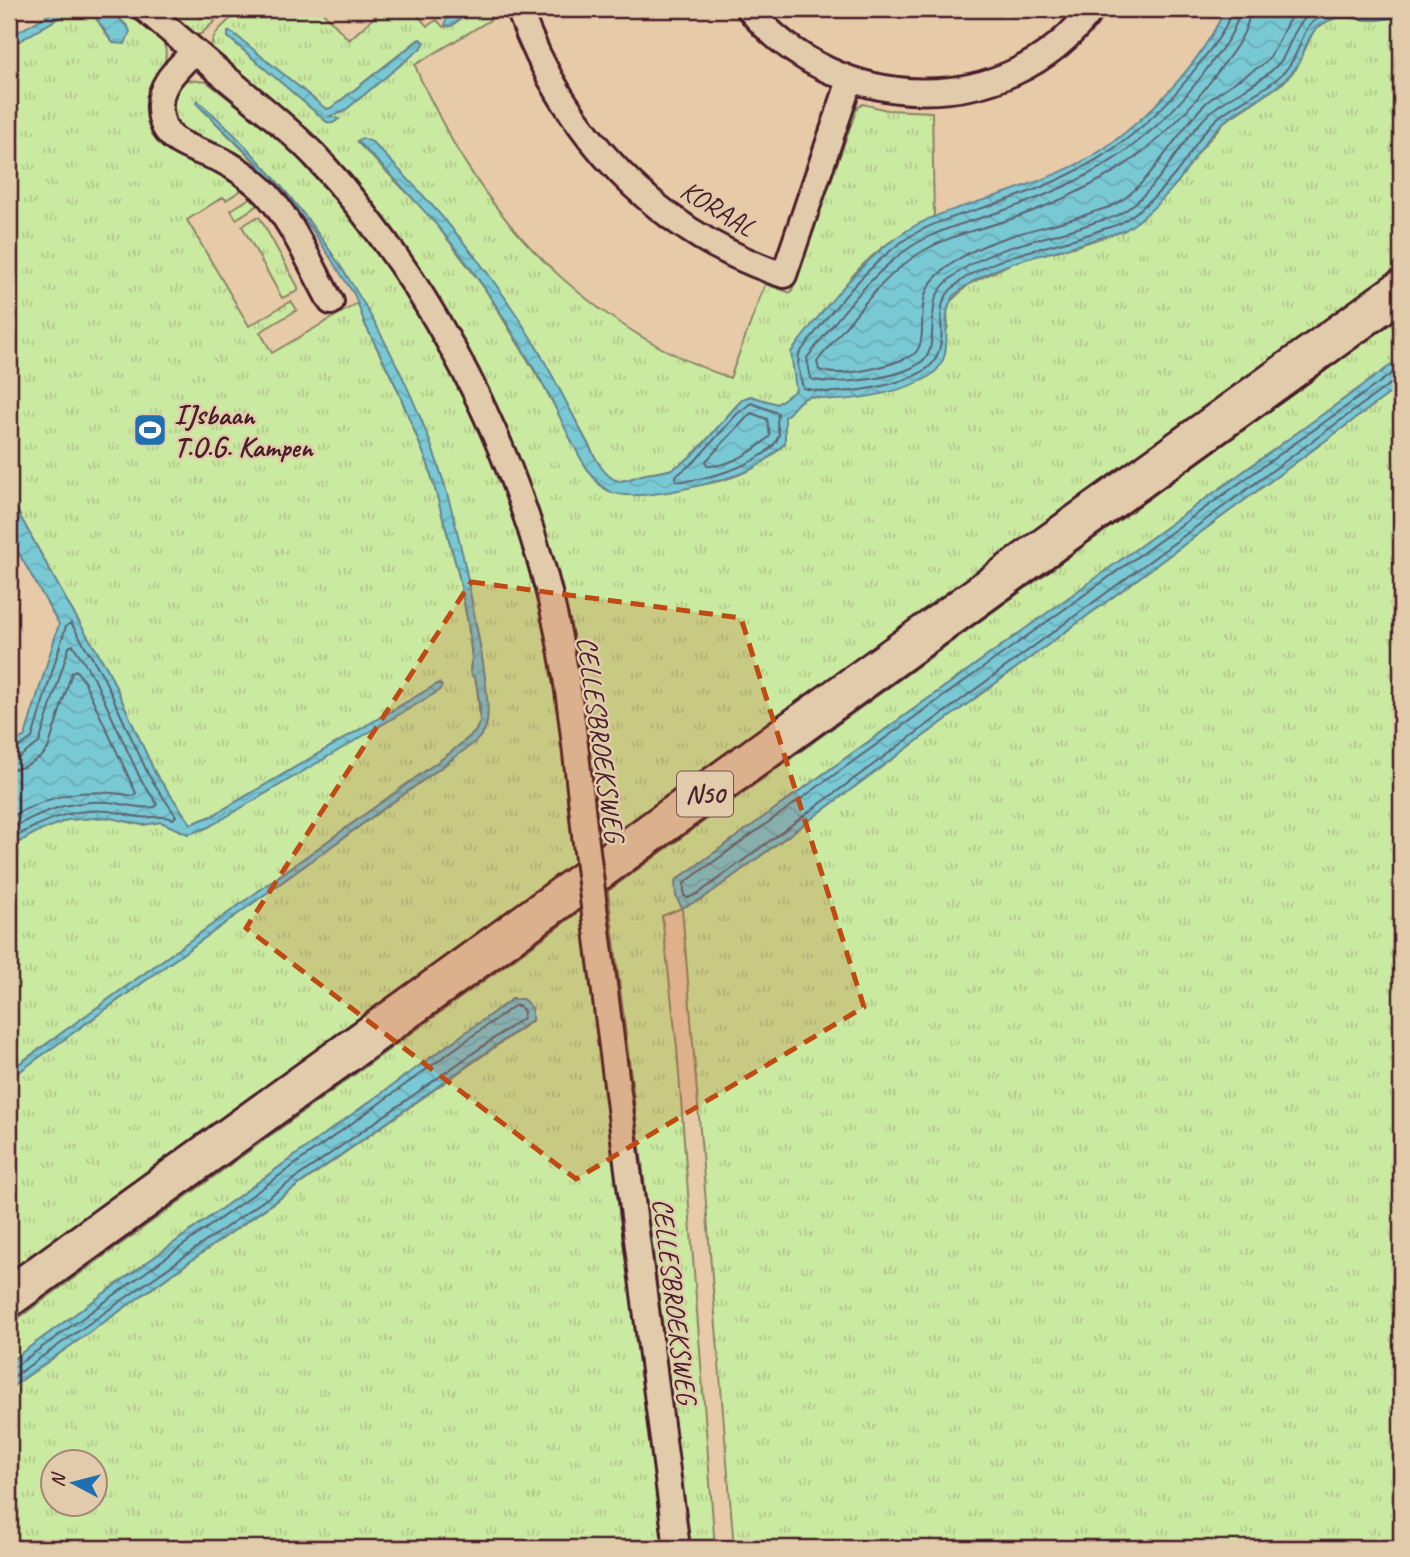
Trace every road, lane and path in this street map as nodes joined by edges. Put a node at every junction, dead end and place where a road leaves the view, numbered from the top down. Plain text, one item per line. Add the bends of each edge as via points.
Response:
1 (145, 9) edge
2 (519, 9) edge
3 (750, 9) edge
4 (1092, 9) edge
5 (194, 51) junction
6 (850, 80) junction
7 (1401, 290) edge
8 (331, 302) dead end
9 (1401, 305) edge
10 (9, 1297) edge
11 (9, 1312) edge
12 (677, 1548) edge

1 - 5 street, CELLESBROEKSWEG
2 - 6 street, KORAAL via 558,95 623,176 667,214 706,239 783,275
3 - 6 street via 792,51
4 - 6 street via 1070,33 1026,65 975,85 925,92
5 - 8 street via 162,93 163,127 177,142 239,171 271,198
5 - 12 street, CELLESBROEKSWEG, bridge via 309,150 392,251 441,326 495,432 528,520 566,677
7 - 10 highway, N50
9 - 11 highway, N50

